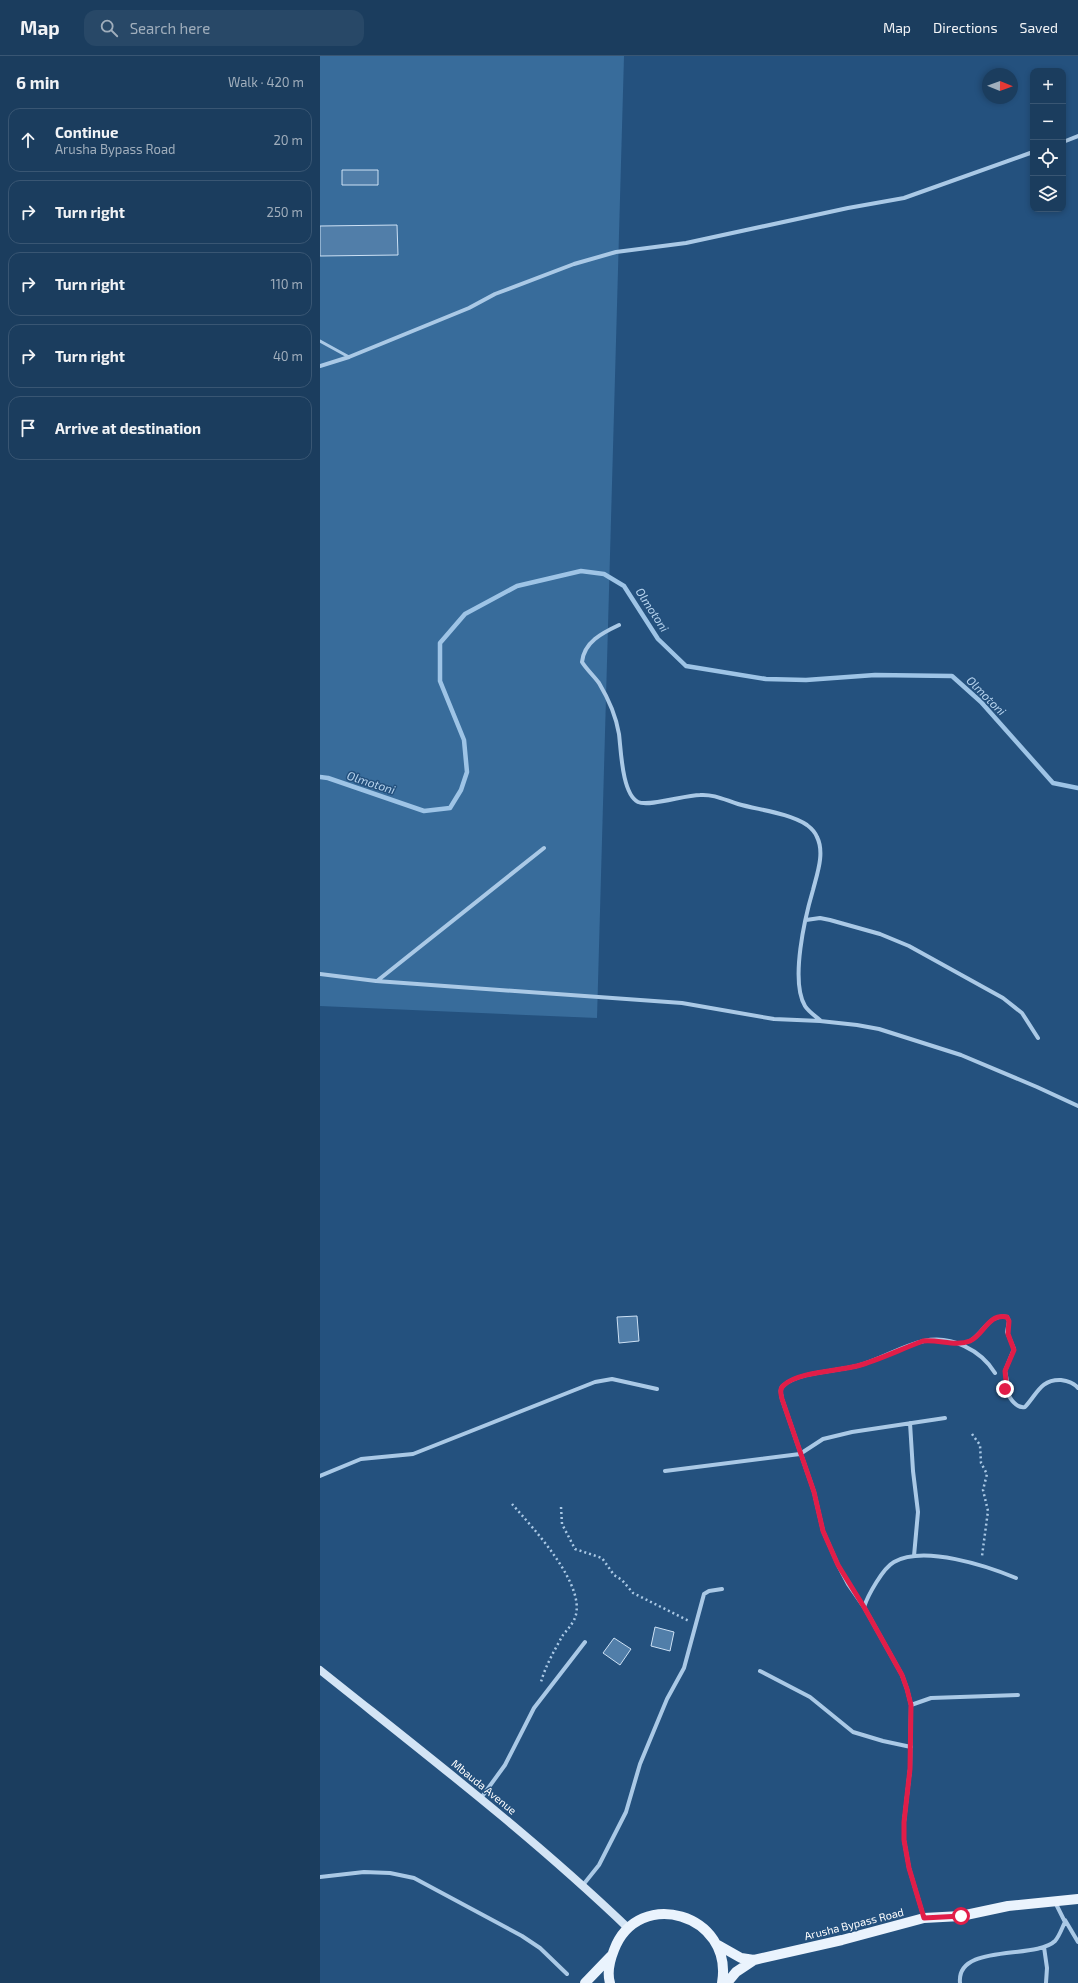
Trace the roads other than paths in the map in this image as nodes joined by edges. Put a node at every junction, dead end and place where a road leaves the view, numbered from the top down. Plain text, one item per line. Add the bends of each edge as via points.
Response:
1 (1078, 136) edge
2 (1066, 141) edge
3 (1030, 153) edge
4 (320, 341) edge
5 (349, 357) junction
6 (320, 366) edge
7 (619, 625) dead end
8 (544, 848) dead end
9 (806, 920) junction
10 (320, 974) edge
11 (376, 981) junction
12 (820, 1021) junction
13 (1038, 1038) dead end
14 (1078, 1106) edge
15 (960, 1344) junction
16 (995, 1373) dead end
17 (1078, 1388) edge
18 (657, 1389) dead end
19 (945, 1418) dead end
20 (910, 1423) junction
21 (800, 1454) junction
22 (665, 1471) dead end
23 (320, 1476) edge
24 (914, 1556) junction
25 (1016, 1578) dead end
26 (722, 1589) dead end
27 (864, 1607) junction
28 (585, 1642) dead end
29 (320, 1670) edge
30 (760, 1671) dead end
31 (1018, 1695) dead end
32 (911, 1705) junction
33 (911, 1747) junction
34 (481, 1798) junction
35 (320, 1877) edge
36 (583, 1885) junction
37 (1078, 1899) edge
38 (1055, 1902) junction
39 (924, 1918) junction
40 (628, 1928) junction
41 (1078, 1942) edge
42 (717, 1944) junction
43 (1044, 1947) junction
44 (612, 1955) junction
45 (754, 1960) junction
46 (567, 1974) dead end
47 (585, 1983) edge
48 (610, 1983) edge
49 (722, 1983) edge
50 (727, 1983) edge
51 (960, 1983) edge
52 (1046, 1983) edge

1 - 2 street
3 - 5 street via 904,198 686,243 616,252 574,264 495,294 469,308
4 - 5 lane
5 - 6 street
7 - 9 street via 607,630 587,646 582,662 598,682 611,706 630,794 639,803 647,804 682,796 719,796 808,825 820,845 820,860
8 - 11 street
9 - 12 street via 799,967 800,996 806,1008
9 - 13 street via 830,920 880,934 909,946 1003,998 1022,1013
10 - 11 street
11 - 12 street via 682,1003 774,1019
12 - 14 street via 879,1029 961,1055
15 - 16 street via 985,1360
15 - 17 street via 973,1339 994,1319 1007,1317 1008,1334 1014,1350 1005,1371 1005,1389 1016,1405 1025,1407 1044,1383 1049,1381 1070,1382
15 - 21 street via 923,1341 863,1364 824,1371 784,1384 781,1389 782,1399
18 - 23 street via 612,1380 595,1382 413,1454 361,1459
19 - 20 street
20 - 21 street via 823,1439
20 - 24 street via 918,1512
21 - 22 street
21 - 27 street via 814,1492 823,1531 845,1578
24 - 25 street via 950,1558 978,1564
24 - 27 street via 892,1563 871,1589
26 - 36 street via 704,1594 684,1668 667,1699 640,1764 626,1812 599,1866
27 - 32 street via 902,1675
28 - 34 street via 534,1708 505,1765
29 - 34 street, Mbauda Avenue
30 - 33 street via 810,1697 853,1732
31 - 32 street via 937,1698
32 - 33 street
33 - 39 street via 904,1840 909,1868
34 - 36 street, Mbauda Avenue
35 - 46 street via 364,1872 390,1873 414,1878 522,1936 540,1948
36 - 40 street, Mbauda Avenue
37 - 38 main road, Arusha Bypass Road
38 - 39 main road, Arusha Bypass Road via 1008,1906 961,1916
38 - 41 street
38 - 43 street via 1066,1922 1055,1941
39 - 45 main road, Arusha Bypass Road
40 - 42 main road via 643,1918 662,1914 680,1915 698,1923
40 - 44 main road via 616,1944
42 - 45 main road via 741,1958
42 - 49 main road via 724,1967
43 - 51 street via 974,1960 963,1967
43 - 52 street
44 - 47 main road
44 - 48 main road
45 - 50 main road via 736,1972

